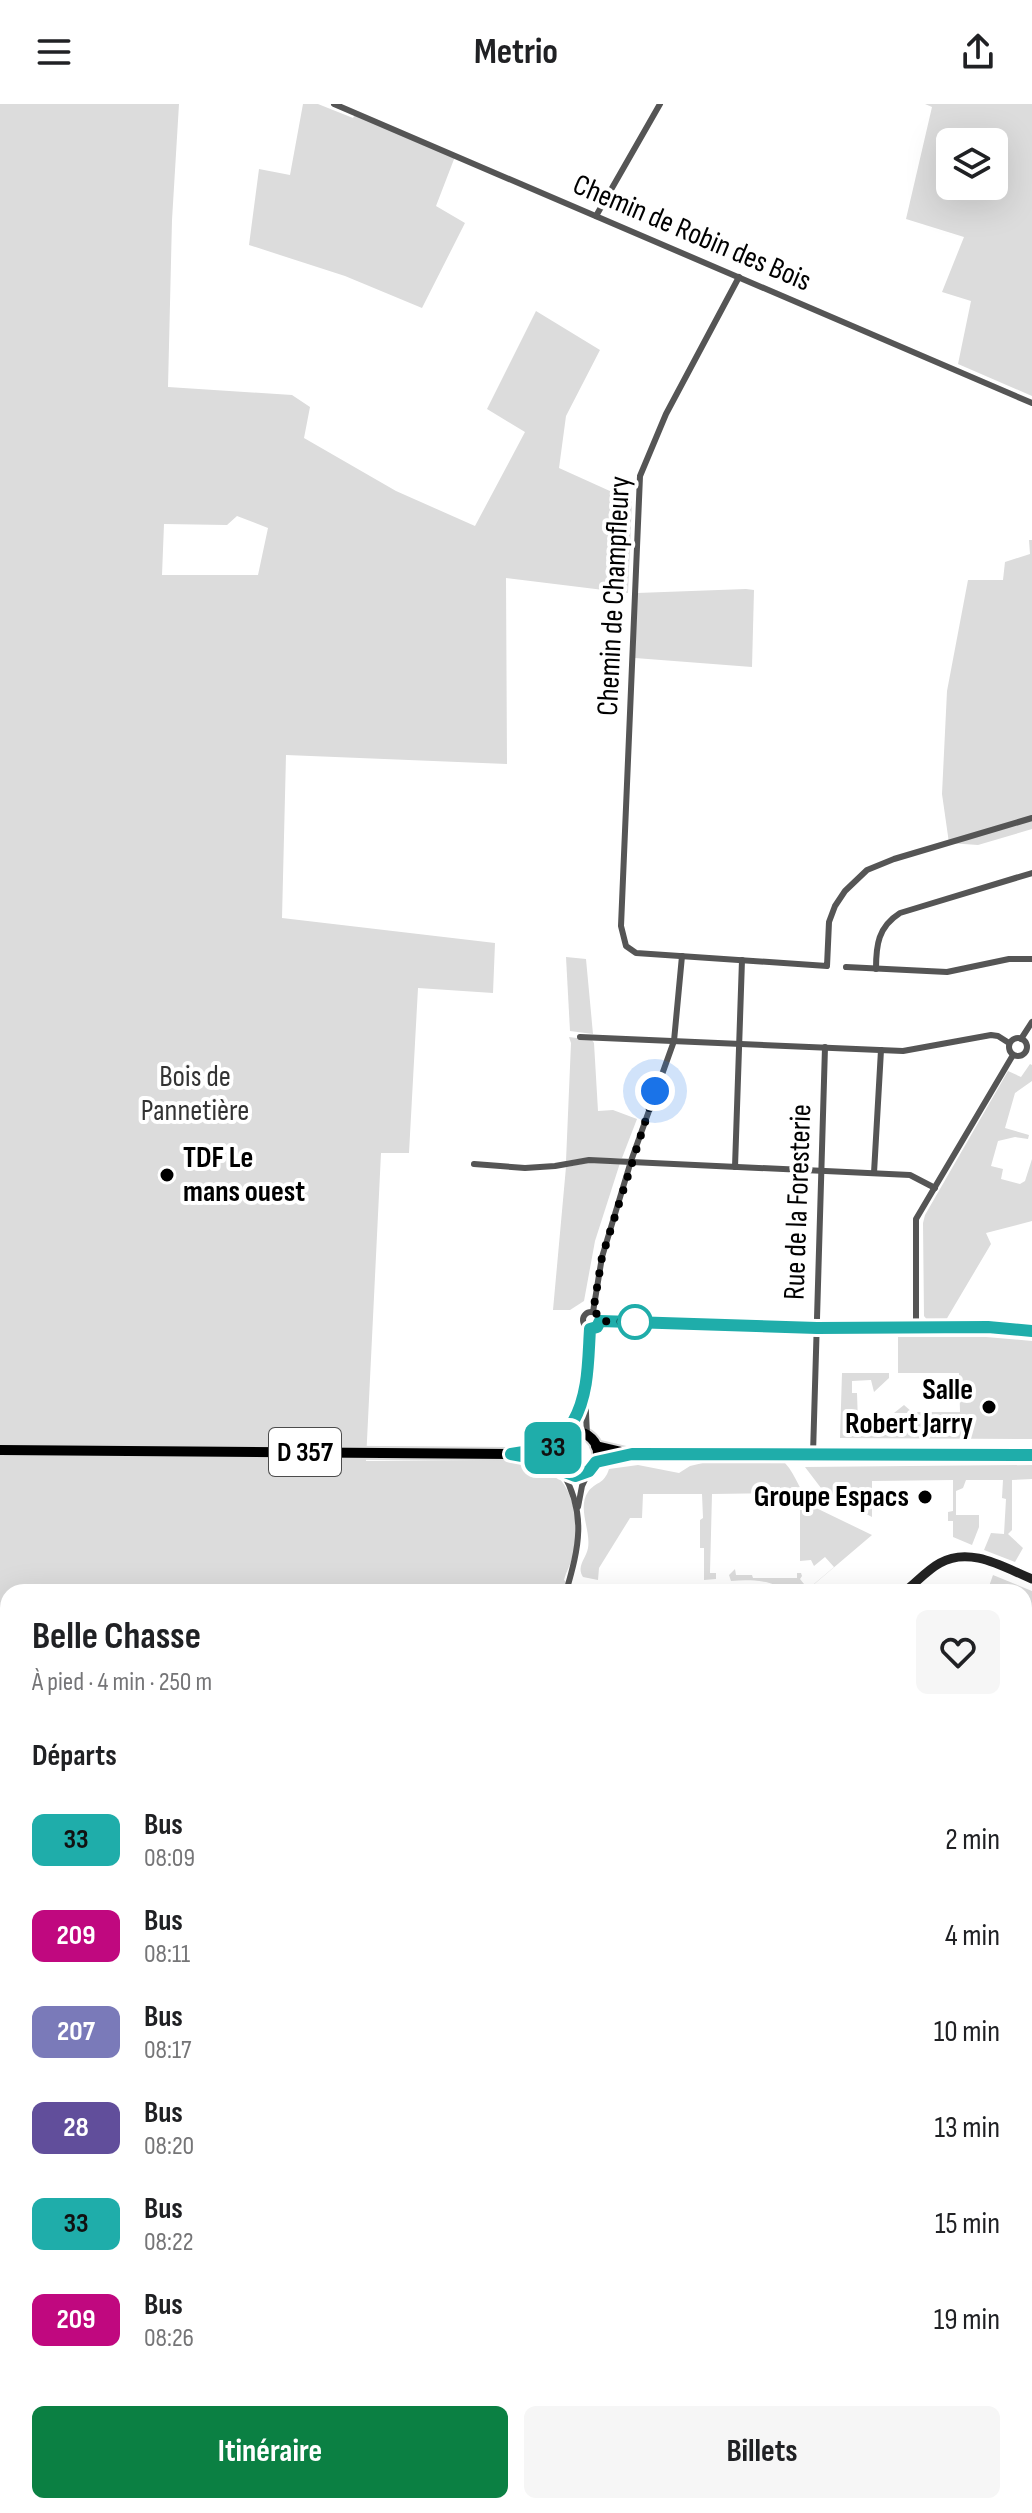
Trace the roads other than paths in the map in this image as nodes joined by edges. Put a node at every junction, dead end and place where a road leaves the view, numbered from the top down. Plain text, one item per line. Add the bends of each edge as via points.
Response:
1 (334, 104) edge
2 (660, 104) edge
3 (596, 216) junction
4 (739, 277) junction
5 (1032, 403) edge
6 (1032, 818) edge
7 (1032, 873) edge
8 (682, 956) junction
9 (1032, 959) edge
10 (742, 960) junction
11 (846, 967) dead end
12 (876, 969) junction
13 (1032, 1022) edge
14 (580, 1037) dead end
15 (1021, 1039) junction
16 (674, 1041) junction
17 (1009, 1043) junction
18 (740, 1044) junction
19 (825, 1047) junction
20 (881, 1050) junction
21 (1029, 1053) edge
22 (1013, 1055) junction
23 (631, 1161) junction
24 (474, 1164) dead end
25 (735, 1167) junction
26 (821, 1171) junction
27 (874, 1173) junction
28 (935, 1188) junction
29 (593, 1312) junction
30 (600, 1321) junction
31 (817, 1328) junction
32 (916, 1328) junction
33 (590, 1329) junction
34 (1032, 1331) edge
35 (585, 1391) junction
36 (566, 1434) junction
37 (587, 1435) junction
38 (596, 1446) junction
39 (555, 1447) junction
40 (0, 1450) edge
41 (511, 1454) junction
42 (632, 1454) junction
43 (813, 1454) junction
44 (1032, 1455) edge
45 (559, 1467) junction
46 (592, 1467) junction
47 (578, 1511) junction
48 (1032, 1579) edge
49 (568, 1584) edge
50 (914, 1584) edge

1 - 3 street, Chemin de Robin des Bois
2 - 3 street
3 - 4 street, Chemin de Robin des Bois
4 - 5 street, Chemin de Robin des Bois
4 - 8 street, Chemin de Champfleury via 666,414 640,476 621,926 624,940 636,953
6 - 10 street via 867,870 835,906 827,966
7 - 12 street via 900,913 879,936
8 - 10 street
8 - 16 street
9 - 12 street via 947,972
10 - 18 street
11 - 12 street
13 - 15 street
14 - 16 street
15 - 17 street
15 - 21 street
16 - 18 street
16 - 23 street
17 - 20 street via 991,1035
17 - 22 street
18 - 19 street
18 - 25 street
19 - 20 street
19 - 26 street, Rue de la Foresterie
20 - 27 street
21 - 22 street
22 - 28 street
23 - 24 street via 525,1168
23 - 25 street
23 - 29 street via 602,1257
25 - 26 street
26 - 27 street
26 - 31 street, Rue de la Foresterie
27 - 28 street via 913,1175
28 - 32 street via 916,1219
29 - 30 street
29 - 33 street via 583,1319
30 - 31 street
30 - 33 street
31 - 32 street
31 - 43 street, Rue de la Foresterie
32 - 34 street
33 - 35 street
35 - 36 street
35 - 37 street
36 - 37 main road
36 - 39 main road
37 - 38 main road
38 - 42 main road
38 - 46 main road
39 - 41 main road, D 357
39 - 45 main road
40 - 41 main road, D 357
41 - 45 main road, D 357
42 - 43 main road
42 - 46 main road
43 - 44 main road
45 - 46 main road via 575,1476
45 - 47 street
46 - 47 street
47 - 49 street via 579,1542
48 - 50 street via 974,1556 939,1563

